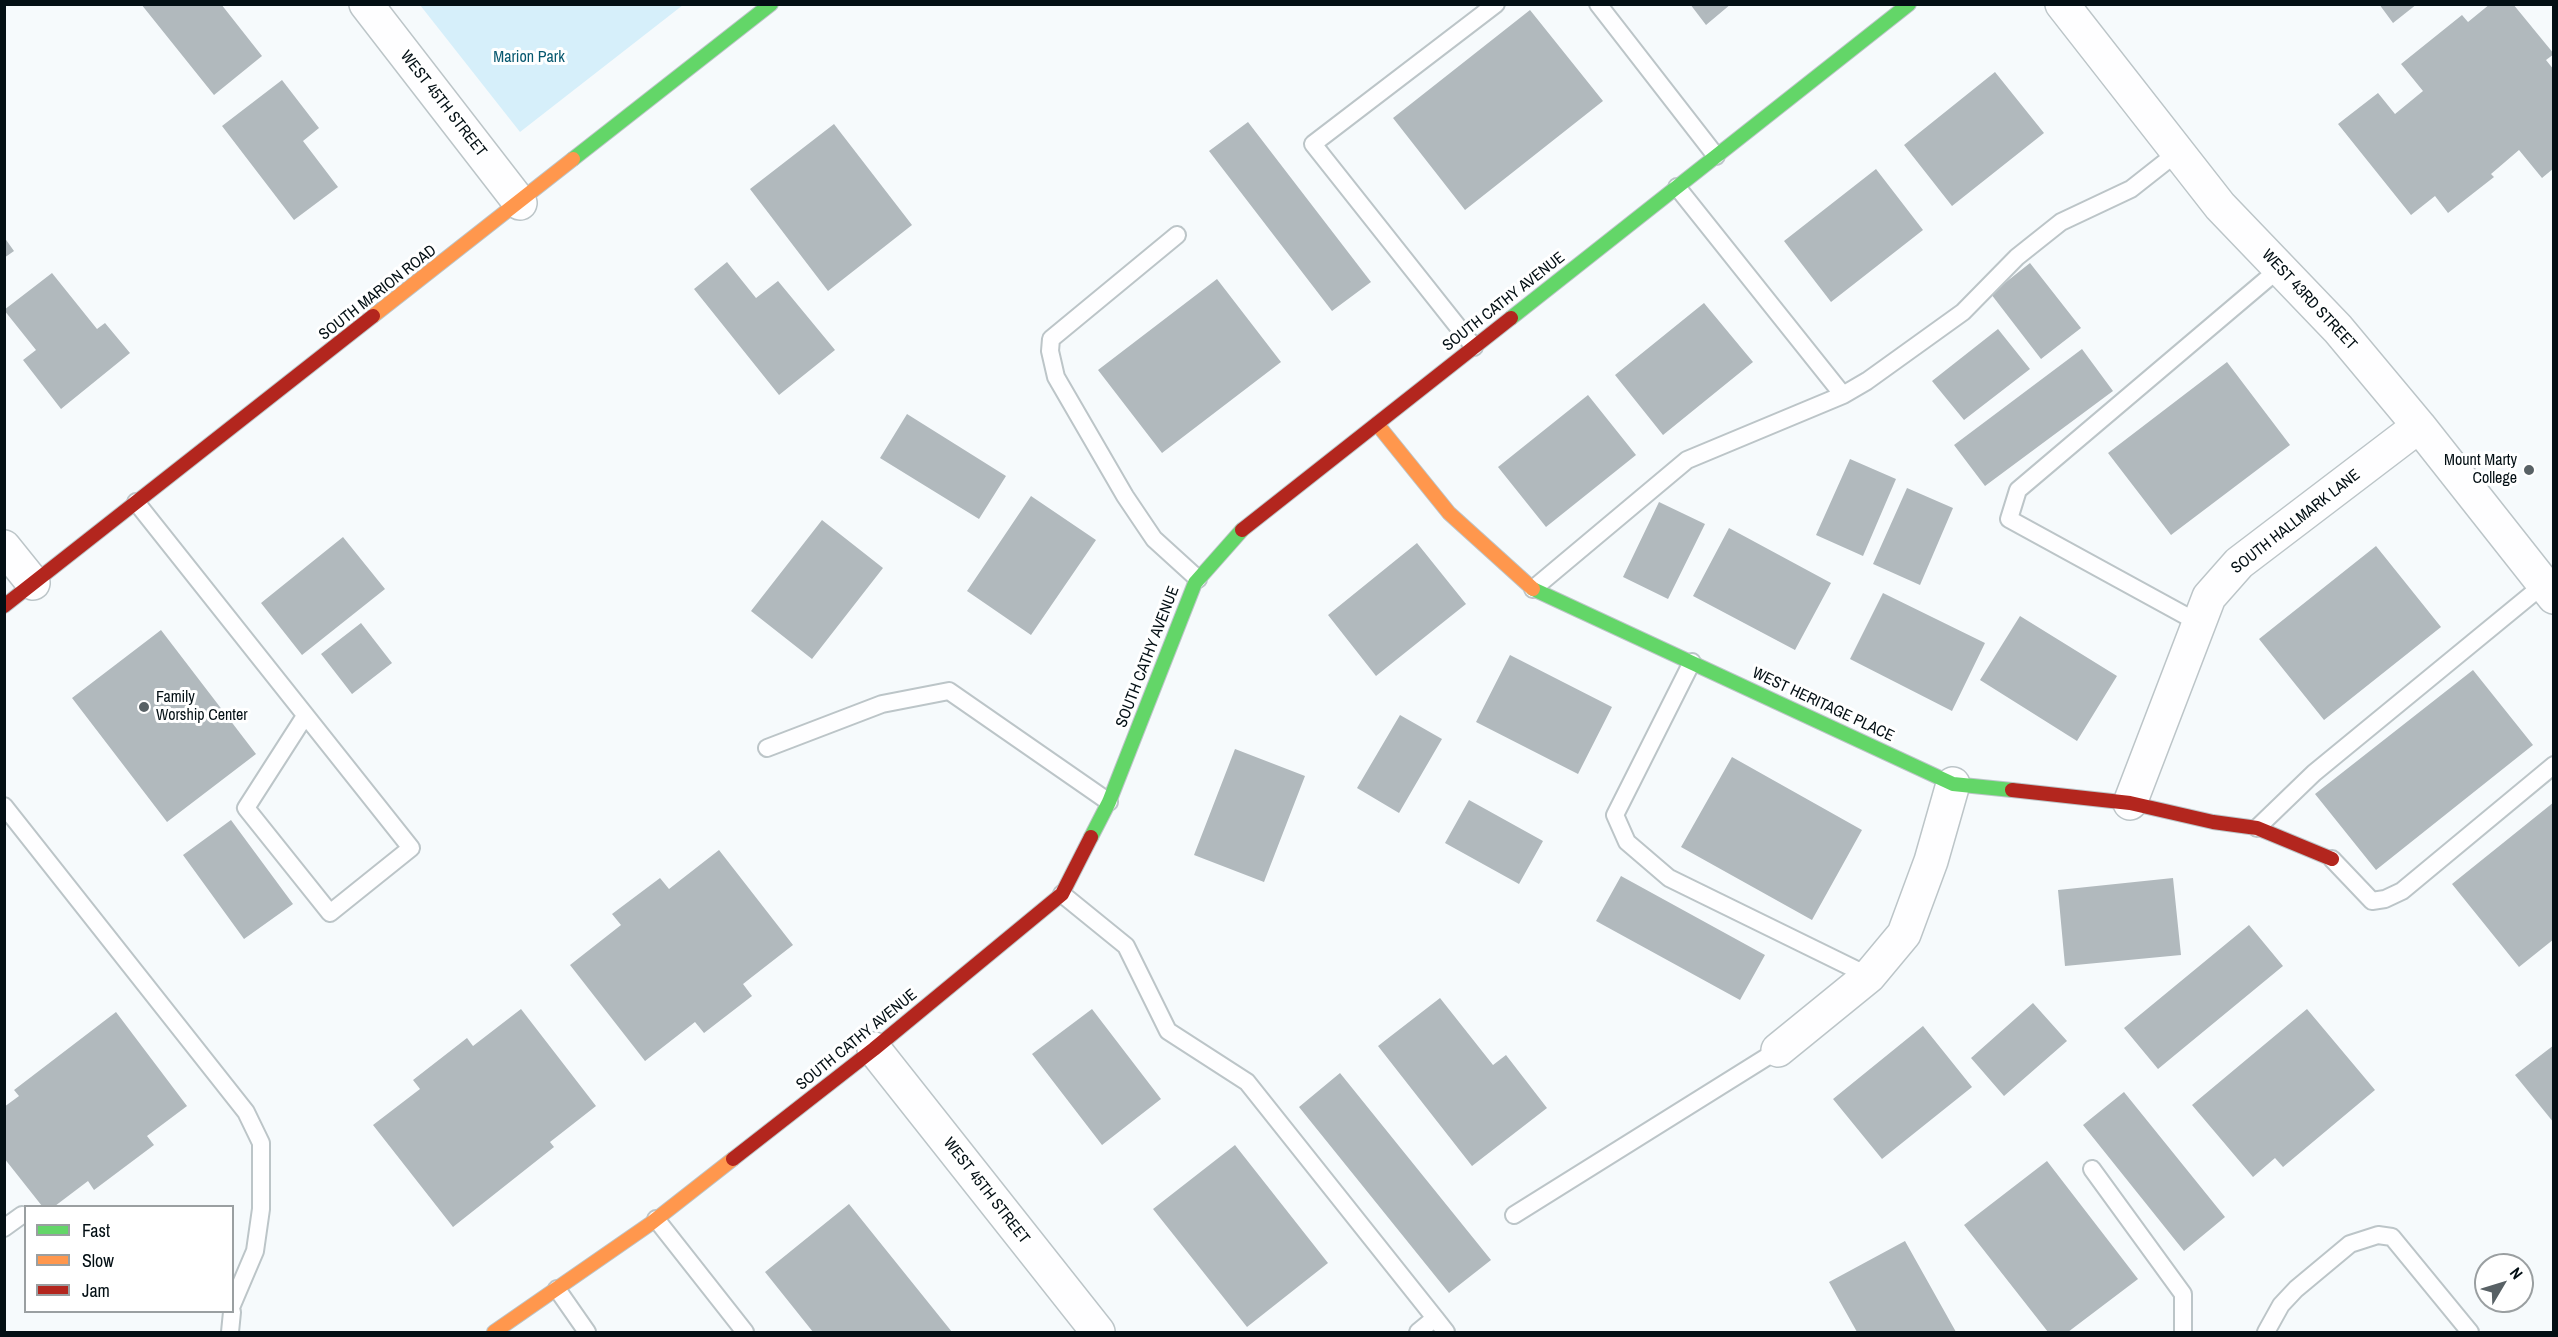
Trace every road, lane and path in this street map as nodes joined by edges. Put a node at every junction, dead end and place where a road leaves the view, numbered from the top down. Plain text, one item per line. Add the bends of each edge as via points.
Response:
1 (366, 4) edge
2 (771, 4) edge
3 (1496, 4) edge
4 (1598, 4) edge
5 (1909, 4) edge
6 (2062, 4) edge
7 (2178, 152) junction
8 (1716, 156) junction
9 (1677, 188) junction
10 (520, 203) junction
11 (1177, 235) dead end
12 (2280, 268) junction
13 (1474, 347) junction
14 (1843, 395) junction
15 (1377, 424) junction
16 (2419, 426) junction
17 (136, 502) junction
18 (4, 547) edge
19 (1198, 579) junction
20 (33, 583) junction
21 (1533, 588) junction
22 (2548, 591) edge
23 (4, 606) edge
24 (2199, 623) junction
25 (1692, 662) junction
26 (305, 716) junction
27 (767, 748) dead end
28 (2553, 765) edge
29 (1953, 784) junction
30 (1109, 802) junction
31 (2130, 803) junction
32 (4, 806) edge
33 (2257, 828) junction
34 (2332, 859) joint
35 (1062, 894) junction
36 (1869, 976) junction
37 (874, 1049) junction
38 (1778, 1050) joint
39 (2092, 1169) dead end
40 (22, 1215) dead end
41 (1514, 1215) dead end
42 (656, 1219) junction
43 (4, 1228) edge
44 (557, 1289) junction
45 (234, 1300) edge
46 (232, 1313) edge
47 (1435, 1318) junction
48 (230, 1332) edge
49 (494, 1332) edge
50 (587, 1332) edge
51 (745, 1332) edge
52 (1098, 1332) edge
53 (1418, 1332) edge
54 (1446, 1332) edge
55 (2183, 1332) edge
56 (2266, 1332) edge
57 (2470, 1332) edge

1 - 10 street, WEST 45TH STREET
2 - 10 street, SOUTH MARION ROAD
3 - 13 lane via 1313,144
4 - 8 lane
5 - 8 street, SOUTH CATHY AVENUE
6 - 7 street, WEST 43RD STREET
7 - 12 street, WEST 43RD STREET via 2220,206
7 - 14 lane via 2131,189 2061,222 2017,257 1964,312
8 - 9 street, SOUTH CATHY AVENUE
9 - 13 street, SOUTH CATHY AVENUE
9 - 14 lane
10 - 17 street, SOUTH MARION ROAD
11 - 19 lane via 1051,339 1050,351 1056,377 1125,496 1154,539
12 - 16 street, WEST 43RD STREET via 2338,329
12 - 24 lane via 2018,490 2009,519
13 - 15 street, SOUTH CATHY AVENUE
14 - 21 lane via 1687,460
15 - 19 street, SOUTH CATHY AVENUE via 1244,528
15 - 21 street, WEST HERITAGE PLACE via 1449,513
16 - 22 street, WEST 43RD STREET
16 - 24 street, SOUTH HALLMARK LANE via 2239,563 2209,597
17 - 20 street, SOUTH MARION ROAD
17 - 26 lane
18 - 20 street
19 - 30 street, SOUTH CATHY AVENUE
20 - 23 street, SOUTH MARION ROAD
21 - 25 street, WEST HERITAGE PLACE
22 - 33 lane via 2314,773
24 - 31 street, SOUTH HALLMARK LANE
25 - 29 street, WEST HERITAGE PLACE
25 - 36 lane via 1615,815 1627,842 1669,878
26 - 26 lane via 411,848 330,913 246,808
27 - 30 lane via 882,704 949,692
28 - 34 lane via 2402,891 2385,899 2372,901
29 - 31 street, WEST HERITAGE PLACE
29 - 36 street via 1904,934
30 - 35 street, SOUTH CATHY AVENUE
31 - 33 street, WEST HERITAGE PLACE
32 - 45 lane via 246,1112 261,1143 261,1209 255,1251
33 - 34 street, WEST HERITAGE PLACE
35 - 37 street, SOUTH CATHY AVENUE
35 - 47 lane via 1126,946 1168,1031 1246,1082
36 - 38 street
37 - 42 street, SOUTH CATHY AVENUE
37 - 52 street, WEST 45TH STREET
38 - 41 lane
39 - 55 lane via 2183,1294
40 - 43 lane
42 - 44 street, SOUTH CATHY AVENUE
42 - 51 lane
44 - 49 street, SOUTH CATHY AVENUE
44 - 50 lane
46 - 48 lane
47 - 53 lane
47 - 54 lane
56 - 57 lane via 2281,1305 2296,1289 2350,1244 2378,1235 2392,1238

